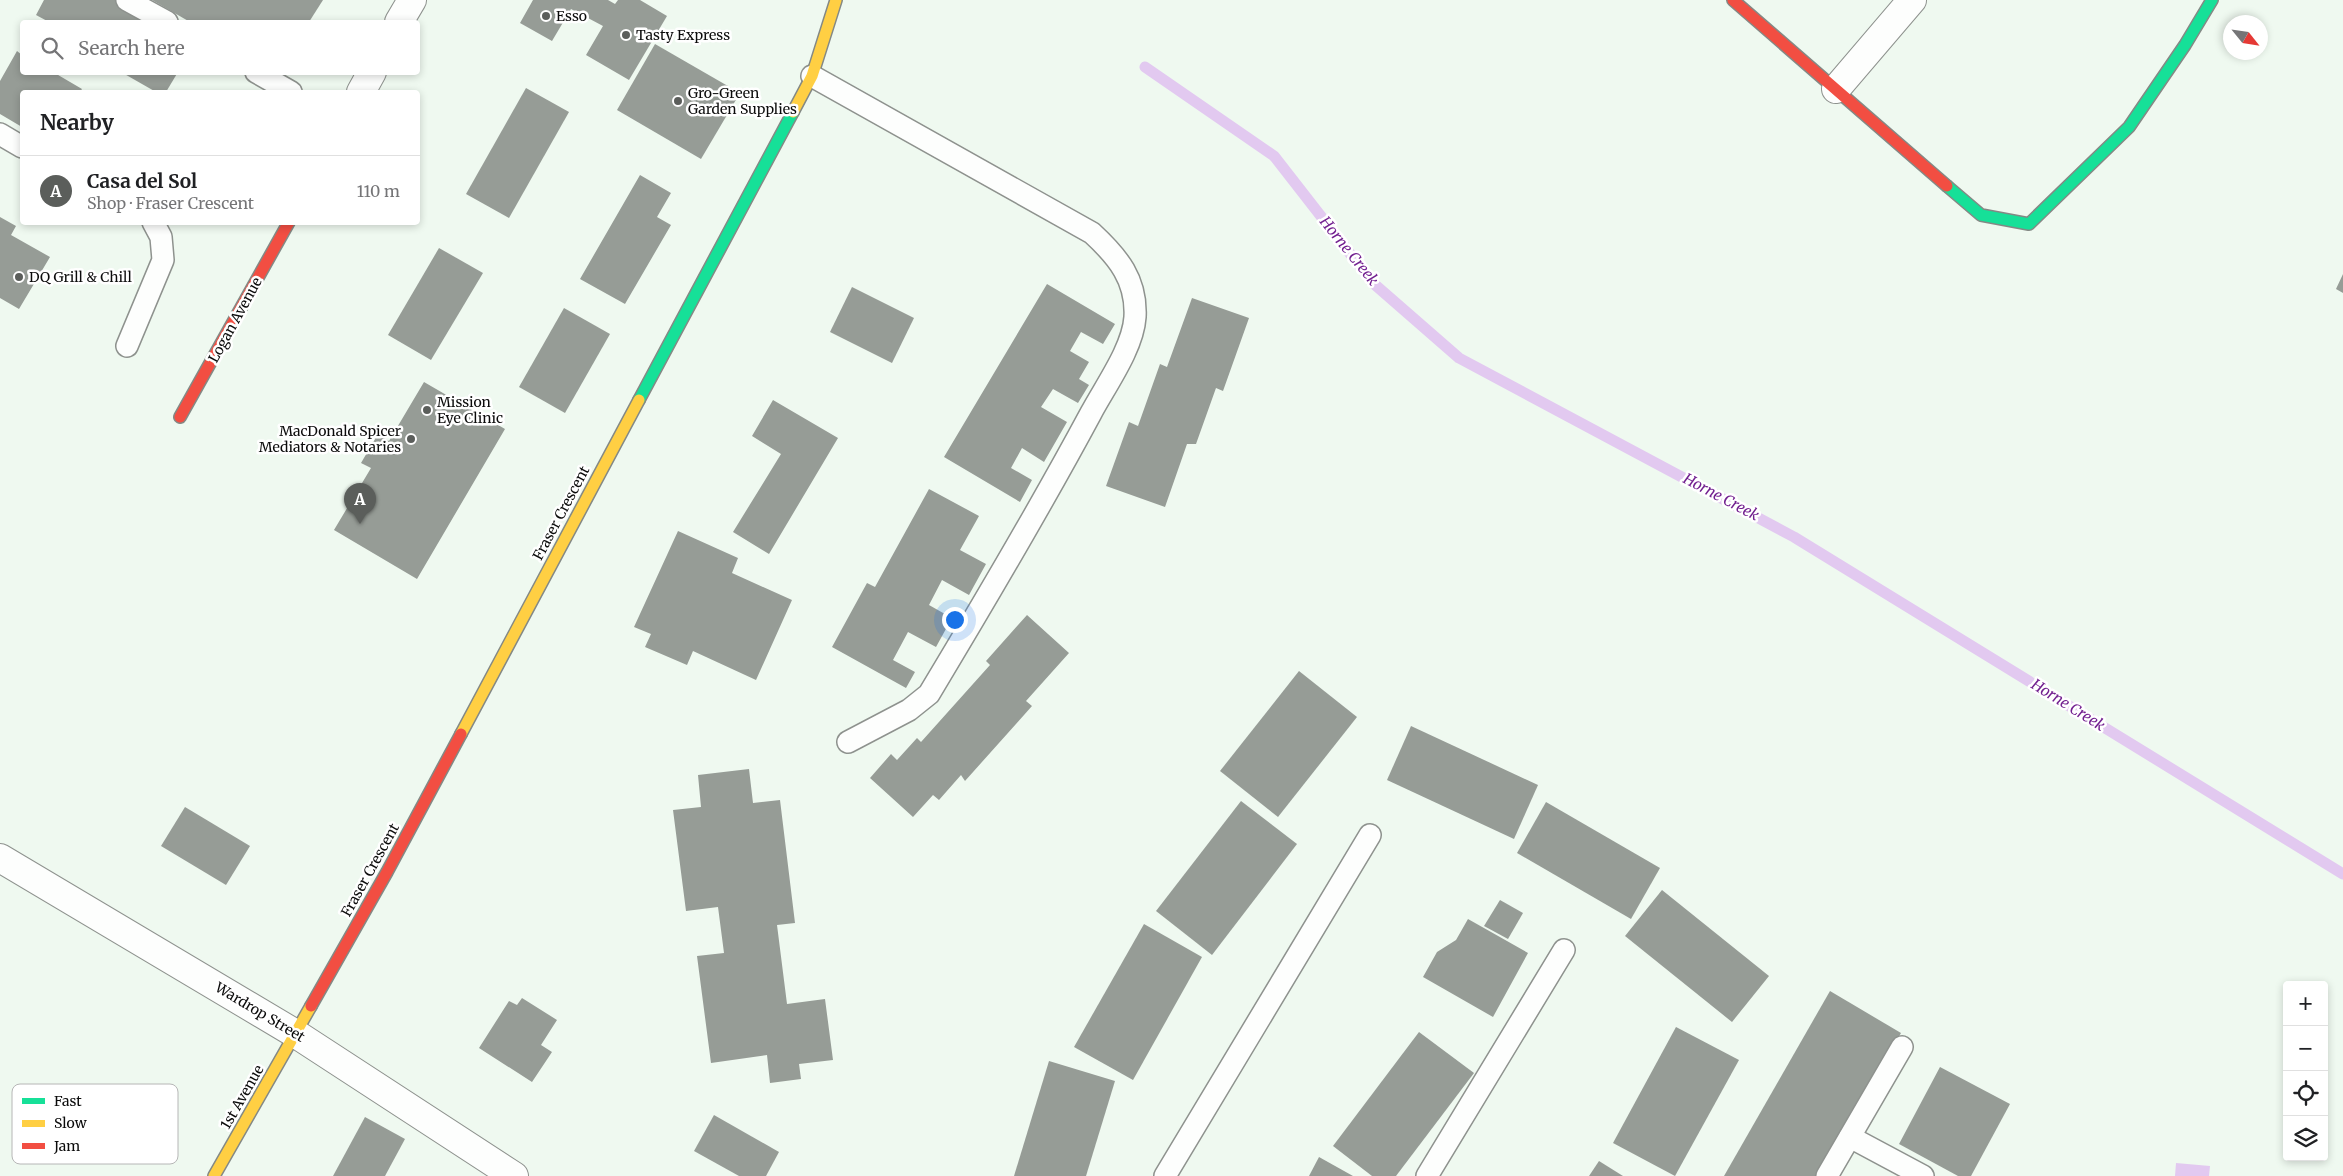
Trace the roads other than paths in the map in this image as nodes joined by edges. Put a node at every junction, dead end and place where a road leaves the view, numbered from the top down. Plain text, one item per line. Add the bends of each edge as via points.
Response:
1 (127, 0) edge
2 (412, 0) edge
3 (836, 0) edge
4 (1733, 0) edge
5 (1912, 0) edge
6 (2212, 0) edge
7 (163, 20) edge
8 (400, 20) edge
9 (261, 75) edge
10 (370, 75) edge
11 (812, 76) junction
12 (1836, 89) junction
13 (288, 90) edge
14 (362, 90) edge
15 (0, 134) edge
16 (20, 146) edge
17 (155, 225) edge
18 (287, 225) edge
19 (127, 346) dead end
20 (180, 417) dead end
21 (848, 742) dead end
22 (1370, 835) dead end
23 (0, 858) edge
24 (1564, 950) dead end
25 (296, 1034) junction
26 (1902, 1047) dead end
27 (1850, 1137) junction
28 (509, 1175) edge
29 (214, 1176) edge
30 (1165, 1176) edge
31 (1427, 1176) edge
32 (1827, 1176) edge
33 (1923, 1176) edge

1 - 7 lane
2 - 8 street
3 - 11 street, Fraser Crescent
4 - 12 street
5 - 12 street
6 - 12 street via 2129,127 2030,224 1981,215
9 - 13 lane
10 - 14 street
11 - 21 lane via 1092,233 1114,253 1132,284 1135,318 1128,344 1060,470 929,694 909,710
11 - 25 street, Fraser Crescent via 387,872
15 - 16 lane
17 - 19 lane via 161,237 162,260
18 - 20 street, Logan Avenue
22 - 30 lane
23 - 25 street, Wardrop Street
24 - 31 lane
25 - 28 street, Wardrop Street
25 - 29 street, 1st Avenue
26 - 27 lane
27 - 32 lane
27 - 33 lane

